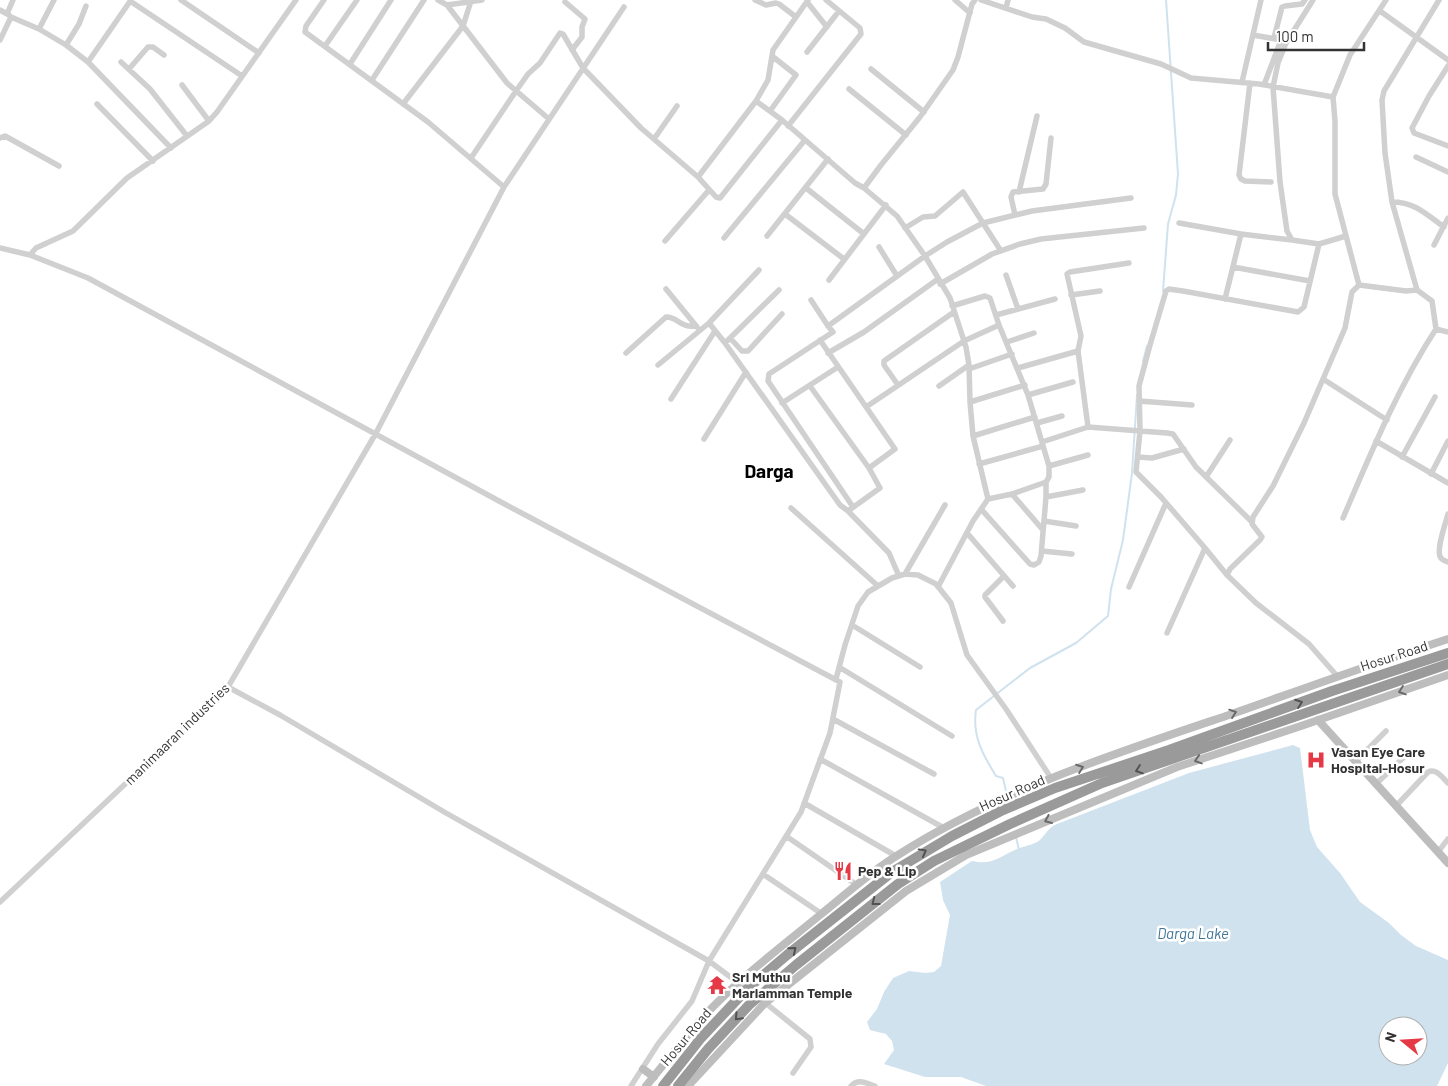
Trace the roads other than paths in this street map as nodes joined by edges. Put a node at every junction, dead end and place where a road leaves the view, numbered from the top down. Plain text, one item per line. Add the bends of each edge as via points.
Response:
1 (13, 0) edge
2 (54, 0) edge
3 (130, 0) edge
4 (181, 0) edge
5 (296, 0) edge
6 (324, 0) edge
7 (357, 0) edge
8 (392, 0) edge
9 (424, 0) edge
10 (438, 0) edge
11 (482, 0) edge
12 (755, 0) edge
13 (826, 0) edge
14 (955, 0) edge
15 (975, 0) edge
16 (981, 0) edge
17 (1008, 0) edge
18 (1261, 0) edge
19 (1305, 0) edge
20 (1313, 0) edge
21 (1386, 0) edge
22 (1439, 0) edge
23 (471, 1) edge
24 (565, 1) edge
25 (808, 1) edge
26 (447, 5) junction
27 (86, 6) dead end
28 (624, 8) dead end
29 (1006, 8) junction
30 (0, 10) edge
31 (839, 11) junction
32 (1380, 11) junction
33 (970, 13) junction
34 (9, 15) junction
35 (796, 17) junction
36 (463, 26) junction
37 (827, 27) junction
38 (40, 29) junction
39 (1253, 35) junction
40 (1416, 37) junction
41 (1274, 38) junction
42 (0, 40) edge
43 (66, 45) junction
44 (325, 46) junction
45 (572, 50) junction
46 (807, 52) dead end
47 (259, 53) junction
48 (164, 55) dead end
49 (772, 56) junction
50 (1448, 60) edge
51 (88, 62) junction
52 (121, 62) dead end
53 (350, 64) junction
54 (1448, 66) edge
55 (583, 68) junction
56 (129, 69) junction
57 (872, 69) dead end
58 (242, 76) junction
59 (372, 80) junction
60 (1242, 82) junction
61 (1250, 83) junction
62 (182, 85) dead end
63 (1264, 85) junction
64 (1273, 87) junction
65 (849, 89) dead end
66 (516, 91) junction
67 (1333, 97) junction
68 (756, 101) junction
69 (97, 104) dead end
70 (403, 104) junction
71 (677, 106) dead end
72 (770, 111) junction
73 (924, 112) junction
74 (1037, 116) dead end
75 (550, 119) junction
76 (782, 120) junction
77 (209, 121) junction
78 (788, 126) junction
79 (906, 135) junction
80 (187, 136) junction
81 (0, 138) edge
82 (1050, 138) dead end
83 (654, 139) junction
84 (805, 140) junction
85 (1448, 146) edge
86 (171, 148) junction
87 (1416, 157) dead end
88 (470, 158) junction
89 (828, 160) junction
90 (152, 161) junction
91 (59, 166) dead end
92 (1448, 172) edge
93 (698, 177) junction
94 (1272, 182) dead end
95 (504, 188) junction
96 (806, 188) junction
97 (864, 188) junction
98 (709, 190) junction
99 (1020, 192) junction
100 (1131, 198) dead end
101 (1392, 202) junction
102 (886, 205) junction
103 (785, 214) junction
104 (1015, 215) junction
105 (1448, 218) edge
106 (1179, 223) dead end
107 (983, 224) junction
108 (1444, 227) junction
109 (905, 228) junction
110 (1144, 228) dead end
111 (864, 234) junction
112 (1241, 234) junction
113 (767, 236) dead end
114 (1346, 236) junction
115 (724, 238) dead end
116 (1292, 240) junction
117 (665, 241) dead end
118 (1318, 244) junction
119 (1434, 245) dead end
120 (879, 247) dead end
121 (0, 248) edge
122 (1000, 251) junction
123 (30, 255) junction
124 (925, 256) junction
125 (844, 259) junction
126 (1130, 263) dead end
127 (1233, 267) junction
128 (759, 270) dead end
129 (1006, 275) dead end
130 (897, 276) junction
131 (829, 280) dead end
132 (1310, 281) junction
133 (939, 282) junction
134 (1359, 285) junction
135 (666, 289) dead end
136 (779, 290) dead end
137 (1418, 290) junction
138 (1100, 291) dead end
139 (1071, 294) junction
140 (1055, 299) dead end
141 (1225, 299) junction
142 (811, 300) dead end
143 (953, 309) junction
144 (1018, 309) junction
145 (782, 314) dead end
146 (996, 315) junction
147 (708, 323) junction
148 (828, 326) junction
149 (999, 326) junction
150 (698, 328) junction
151 (1436, 329) junction
152 (715, 331) junction
153 (1448, 332) edge
154 (1034, 333) dead end
155 (730, 338) junction
156 (820, 340) junction
157 (964, 341) junction
158 (1006, 342) junction
159 (725, 343) junction
160 (1078, 351) junction
161 (626, 352) dead end
162 (828, 353) junction
163 (1012, 354) junction
164 (658, 365) dead end
165 (838, 367) junction
166 (969, 367) junction
167 (1018, 368) junction
168 (746, 372) junction
169 (1324, 379) junction
170 (1073, 382) dead end
171 (898, 385) junction
172 (1025, 385) junction
173 (810, 386) junction
174 (939, 386) dead end
175 (1028, 395) junction
176 (1435, 397) dead end
177 (671, 399) dead end
178 (1139, 401) junction
179 (970, 402) junction
180 (782, 403) junction
181 (1192, 405) dead end
182 (866, 407) junction
183 (1062, 416) dead end
184 (1036, 420) junction
185 (1387, 420) junction
186 (1088, 427) junction
187 (1139, 431) junction
188 (376, 433) junction
189 (973, 436) junction
190 (704, 439) dead end
191 (1230, 440) dead end
192 (1376, 441) junction
193 (1448, 441) edge
194 (1043, 444) junction
195 (1184, 449) junction
196 (1088, 455) dead end
197 (1138, 457) junction
198 (1402, 457) junction
199 (979, 464) junction
200 (1049, 466) junction
201 (869, 468) junction
202 (1431, 474) junction
203 (1206, 477) junction
204 (1046, 482) junction
205 (1448, 483) edge
206 (1083, 490) dead end
207 (1012, 494) junction
208 (1046, 497) junction
209 (988, 499) junction
210 (1166, 503) junction
211 (945, 505) dead end
212 (791, 508) dead end
213 (981, 508) junction
214 (851, 509) junction
215 (1448, 514) edge
216 (1343, 518) dead end
217 (1044, 521) junction
218 (1251, 521) junction
219 (1076, 526) dead end
220 (1043, 530) junction
221 (966, 532) junction
222 (1205, 548) junction
223 (1042, 552) junction
224 (1072, 554) dead end
225 (1448, 562) edge
226 (902, 575) junction
227 (1227, 575) junction
228 (1004, 576) junction
229 (878, 586) junction
230 (1013, 586) dead end
231 (938, 587) junction
232 (1130, 587) dead end
233 (1003, 621) dead end
234 (852, 625) junction
235 (1167, 633) dead end
236 (1447, 641) edge
237 (1436, 642) junction
238 (1448, 653) edge
239 (1448, 664) edge
240 (839, 667) junction
241 (920, 667) dead end
242 (1448, 675) edge
243 (1338, 677) junction
244 (1439, 678) junction
245 (836, 680) junction
246 (228, 687) junction
247 (833, 719) junction
248 (1318, 720) junction
249 (1386, 731) dead end
250 (952, 736) dead end
251 (1404, 757) dead end
252 (820, 759) junction
253 (1356, 762) junction
254 (934, 774) dead end
255 (1051, 778) junction
256 (1448, 783) edge
257 (1376, 784) junction
258 (804, 803) junction
259 (1396, 806) junction
260 (944, 828) junction
261 (786, 836) junction
262 (1448, 839) edge
263 (1438, 852) junction
264 (896, 856) junction
265 (1448, 863) edge
266 (763, 874) junction
267 (857, 885) junction
268 (0, 902) edge
269 (822, 914) junction
270 (709, 961) junction
271 (738, 982) junction
272 (747, 990) junction
273 (761, 1000) junction
274 (643, 1069) junction
275 (793, 1073) dead end
276 (654, 1077) junction
277 (630, 1086) edge
278 (646, 1086) edge
279 (663, 1086) edge
280 (678, 1086) edge
281 (688, 1086) edge
282 (851, 1086) edge
283 (875, 1086) edge

1 - 34 street
2 - 38 street
3 - 51 street
3 - 58 street
4 - 47 street
5 - 47 street
6 - 44 street via 304,29
7 - 44 street
8 - 53 street
9 - 59 street
10 - 26 street
11 - 23 street
12 - 35 street via 766,6 779,4
13 - 31 street
14 - 33 street
15 - 33 street
16 - 29 street
17 - 29 street
18 - 39 street
19 - 41 street via 1302,4 1282,7
20 - 64 street via 1286,43
21 - 32 street
22 - 40 street
23 - 26 street
23 - 36 street
24 - 45 street via 585,20 582,37
25 - 35 street
25 - 37 street
26 - 36 street
27 - 43 street
28 - 55 street, manimaaran industries
29 - 60 street via 1046,19 1084,42 1161,64 1191,78
30 - 34 street
31 - 37 street
31 - 78 street via 860,28 861,34
32 - 40 street
32 - 67 street via 1350,55
33 - 73 street via 953,70
34 - 38 street
34 - 42 street
35 - 49 street via 777,43
36 - 66 street
36 - 70 street
37 - 46 street
38 - 43 street
39 - 41 street
39 - 60 street
40 - 50 street
40 - 101 street via 1384,91 1382,100
41 - 63 street via 1281,41
43 - 51 street
44 - 53 street
45 - 55 street
45 - 66 street via 563,34 559,34
47 - 58 street
48 - 56 street via 148,47
49 - 68 street via 768,80
49 - 72 street via 796,75
51 - 86 street
52 - 56 street
53 - 59 street
54 - 85 street via 1412,128 1414,133
55 - 75 street, manimaaran industries
55 - 83 street
56 - 80 street via 150,89
57 - 73 street
58 - 77 street
59 - 70 street
60 - 61 street
61 - 63 street
61 - 94 street via 1239,175 1245,181
62 - 77 street
63 - 64 street
64 - 67 street
64 - 116 street via 1286,231
65 - 79 street
66 - 75 street
66 - 88 street
67 - 114 street via 1335,194
68 - 72 street
68 - 93 street
69 - 90 street
70 - 88 street
71 - 83 street
72 - 76 street
73 - 79 street
74 - 99 street
75 - 95 street, manimaaran industries
76 - 78 street
76 - 98 street via 720,198
77 - 80 street
78 - 84 street
79 - 97 street
80 - 86 street
81 - 91 street via 5,136
82 - 99 street via 1045,187
83 - 93 street
84 - 89 street
84 - 115 street
86 - 90 street
87 - 92 street
88 - 95 street
89 - 96 street
89 - 97 street
90 - 123 street via 127,178 73,231 36,248
93 - 98 street
95 - 188 street, manimaaran industries
96 - 103 street
96 - 111 street
97 - 102 street
98 - 117 street
99 - 104 street via 1012,194
100 - 104 street
101 - 108 street via 1418,208
101 - 137 street
102 - 109 street
102 - 111 street
103 - 113 street
103 - 125 street
104 - 107 street
105 - 108 street
106 - 112 street
107 - 109 street via 963,192 935,216 923,217
107 - 122 street
107 - 124 street
108 - 119 street
109 - 124 street
110 - 122 street via 1032,241
111 - 125 street
112 - 116 street
112 - 127 street
114 - 118 street
114 - 134 street
116 - 118 street
118 - 132 street
120 - 130 street
121 - 123 street
122 - 133 street
123 - 188 street via 88,278
124 - 130 street
124 - 133 street
125 - 131 street
126 - 139 street via 1070,272 1067,278
127 - 132 street
127 - 141 street
128 - 147 street
129 - 144 street
130 - 148 street
132 - 141 street via 1304,307 1298,312
133 - 143 street
133 - 162 street
134 - 137 street
134 - 169 street via 1352,292 1347,322
135 - 150 street
136 - 155 street
137 - 151 street via 1432,301
138 - 139 street
139 - 160 street via 1081,336
140 - 144 street
141 - 178 street via 1166,291 1140,380
142 - 148 street
143 - 146 street via 988,296
143 - 157 street
143 - 171 street via 884,361 884,366
144 - 146 street
145 - 155 street via 748,351 742,351
146 - 149 street
147 - 150 street
147 - 152 street
148 - 156 street via 832,332
149 - 157 street
149 - 158 street
150 - 161 street via 666,317
150 - 164 street
151 - 153 street
151 - 185 street
152 - 159 street
152 - 177 street
154 - 158 street
155 - 159 street
156 - 162 street
156 - 180 street via 768,376
157 - 166 street
157 - 171 street
158 - 163 street
159 - 168 street
160 - 167 street
160 - 186 street
162 - 165 street
163 - 166 street
163 - 167 street
165 - 173 street
165 - 182 street
166 - 174 street
166 - 179 street
167 - 172 street
168 - 190 street
168 - 214 street via 840,504
169 - 185 street
169 - 218 street via 1273,486
170 - 175 street
171 - 182 street
172 - 175 street
172 - 179 street
173 - 180 street
173 - 201 street
175 - 184 street
176 - 198 street
178 - 181 street
178 - 187 street
179 - 189 street
180 - 214 street
182 - 201 street via 895,449
183 - 184 street
184 - 189 street
184 - 194 street
185 - 192 street
186 - 187 street
186 - 194 street
187 - 195 street via 1173,434
187 - 197 street
188 - 245 street
188 - 246 street, manimaaran industries
189 - 199 street
191 - 203 street
192 - 198 street
192 - 216 street
193 - 202 street
194 - 199 street
194 - 200 street
195 - 197 street via 1157,458
195 - 203 street
196 - 200 street
197 - 210 street via 1136,472
198 - 202 street
199 - 209 street
200 - 204 street
201 - 214 street via 880,488
202 - 205 street
203 - 218 street
204 - 207 street
204 - 208 street
206 - 208 street
207 - 209 street
207 - 220 street
208 - 217 street
209 - 213 street
210 - 222 street
210 - 232 street
211 - 226 street
212 - 229 street
213 - 221 street
213 - 223 street via 1030,564 1039,562
214 - 226 street via 889,553
215 - 225 street via 1439,554
217 - 219 street
217 - 220 street
218 - 227 street via 1262,537
220 - 223 street
221 - 228 street
221 - 231 street
222 - 227 street
222 - 235 street
223 - 224 street
226 - 229 street
226 - 231 street via 918,575
227 - 243 street via 1309,644
228 - 230 street
228 - 233 street via 985,594
229 - 234 street via 868,592 858,606
231 - 255 street via 951,603 967,656
234 - 240 street
234 - 241 street
236 - 237 street
237 - 243 street
237 - 244 street via 1444,660
272 -> 238 highway, Hosur Road via 892,872 1001,811 1055,788
239 -> 273 highway, Hosur Road via 1102,783 934,861 898,884 796,965
240 - 245 street
240 - 250 street
242 - 244 street
255 -> 243 street
244 -> 248 street
245 - 247 street via 840,682
246 - 268 street, manimaaran industries
246 - 270 street
247 - 252 street
247 - 254 street
248 - 253 street
248 -> 273 street via 1177,767 966,855 906,891
249 - 253 street
251 - 257 street
252 - 258 street
252 - 260 street
253 - 257 street
255 - 260 street via 998,800
256 - 259 street via 1431,770
257 - 259 street
258 - 261 street
258 - 264 street
259 - 263 street
260 - 264 street
261 - 266 street
261 - 267 street
262 - 263 street
263 - 265 street
264 - 267 street
266 - 269 street
266 - 270 street
267 - 269 street
269 - 271 street
270 - 271 street
270 - 274 street via 692,1002 658,1044
271 - 272 street
271 - 276 street
272 - 279 highway, Hosur Road via 701,1038
273 - 275 street via 810,1039 811,1047
273 -> 280 highway, Hosur Road via 708,1049
273 - 281 street
274 - 276 street
274 - 277 street
276 - 278 street
282 - 283 street via 859,1081

